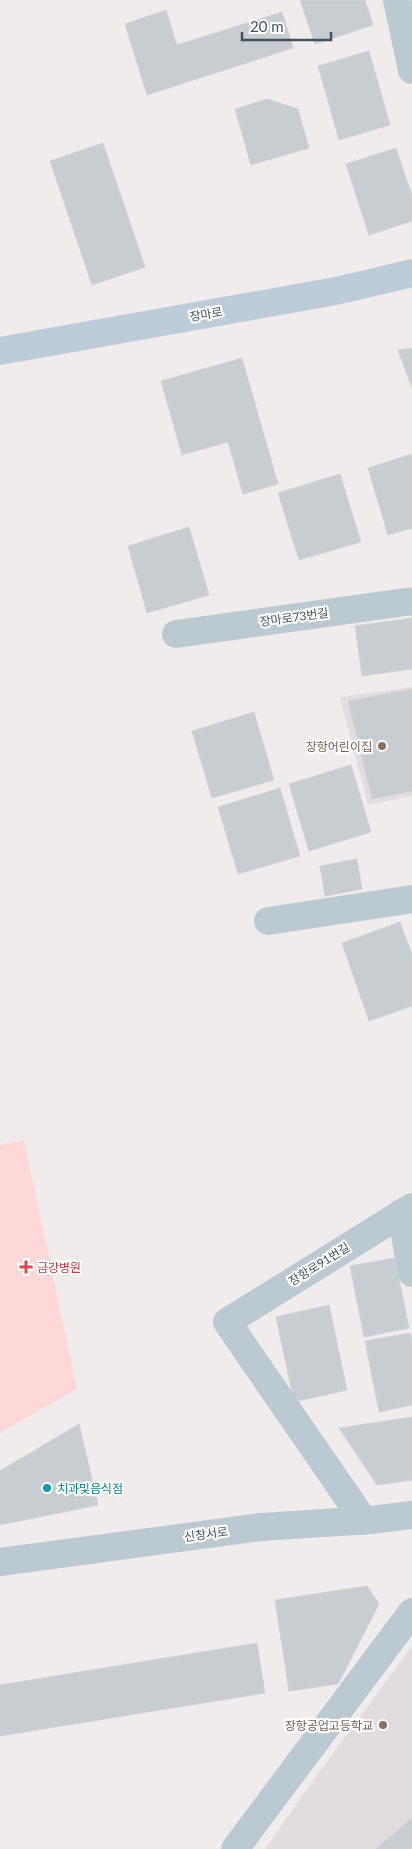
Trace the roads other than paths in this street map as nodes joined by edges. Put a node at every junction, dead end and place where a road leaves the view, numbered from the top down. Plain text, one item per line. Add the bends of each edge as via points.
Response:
1 (403, 7) edge
2 (412, 70) edge
3 (412, 273) edge
4 (0, 351) edge
5 (412, 601) edge
6 (176, 634) dead end
7 (412, 899) edge
8 (268, 921) dead end
9 (406, 1210) edge
10 (412, 1274) edge
11 (412, 1515) edge
12 (364, 1521) junction
13 (0, 1562) edge
14 (412, 1612) edge
15 (235, 1849) edge

1 - 2 street
3 - 4 main road, 장마로 via 336,291
5 - 6 street, 장마로73번길
7 - 8 street
9 - 10 street
9 - 12 street, 장항로91번길 via 227,1322
11 - 12 street, 신창서로
12 - 13 street, 신창서로 via 261,1527
14 - 15 street

